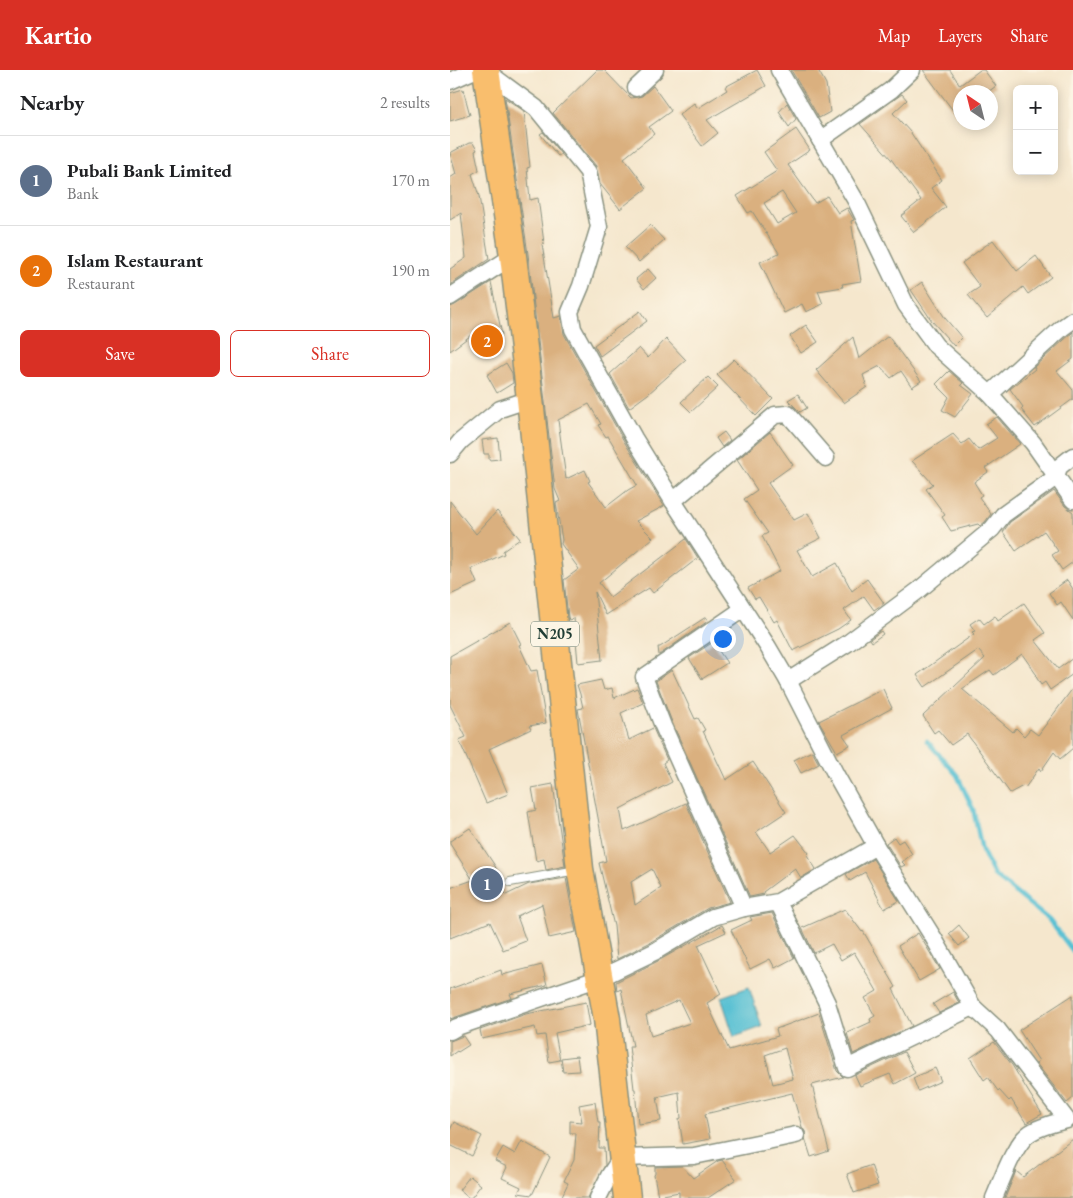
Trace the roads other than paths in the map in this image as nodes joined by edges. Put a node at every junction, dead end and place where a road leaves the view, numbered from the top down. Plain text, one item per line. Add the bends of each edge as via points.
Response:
1 (483, 70) edge
2 (655, 70) edge
3 (779, 70) edge
4 (912, 70) edge
5 (450, 81) edge
6 (636, 88) dead end
7 (820, 140) junction
8 (513, 256) junction
9 (450, 296) edge
10 (1073, 320) edge
11 (990, 394) junction
12 (530, 399) junction
13 (450, 454) edge
14 (1073, 456) edge
15 (826, 458) dead end
16 (1056, 477) junction
17 (1073, 500) edge
18 (673, 501) junction
19 (743, 609) junction
20 (788, 681) junction
21 (876, 846) junction
22 (580, 870) junction
23 (510, 882) dead end
24 (778, 902) junction
25 (744, 908) junction
26 (600, 978) junction
27 (973, 1007) junction
28 (450, 1031) edge
29 (1070, 1119) edge
30 (796, 1135) dead end
31 (621, 1158) junction
32 (598, 1198) edge
33 (627, 1198) edge
34 (994, 1198) edge

1 - 5 street
1 - 8 highway, N205
1 - 18 street via 536,108 588,172 599,226 570,312 573,329
2 - 6 street
3 - 7 street
4 - 7 street via 891,90
7 - 11 street via 856,201 906,305 936,346
8 - 9 street
8 - 12 highway, N205
10 - 11 street
11 - 16 street via 1033,443
12 - 13 street via 500,409
12 - 22 highway, N205
14 - 16 street via 1059,467
15 - 18 street via 788,414 775,415
16 - 17 street
16 - 20 street via 1003,515 992,529 848,644
18 - 19 street
19 - 20 street
19 - 25 street via 644,677
20 - 21 street
21 - 24 street
21 - 27 street
22 - 23 lane
22 - 26 highway, N205
24 - 25 street
24 - 27 street via 827,1003 847,1068
25 - 26 street via 713,917 654,952
26 - 28 street
26 - 31 highway, N205
27 - 29 street via 998,1030
29 - 34 street via 1028,1134 1017,1148
30 - 31 street via 694,1156
31 - 32 street
31 - 33 highway, N205

